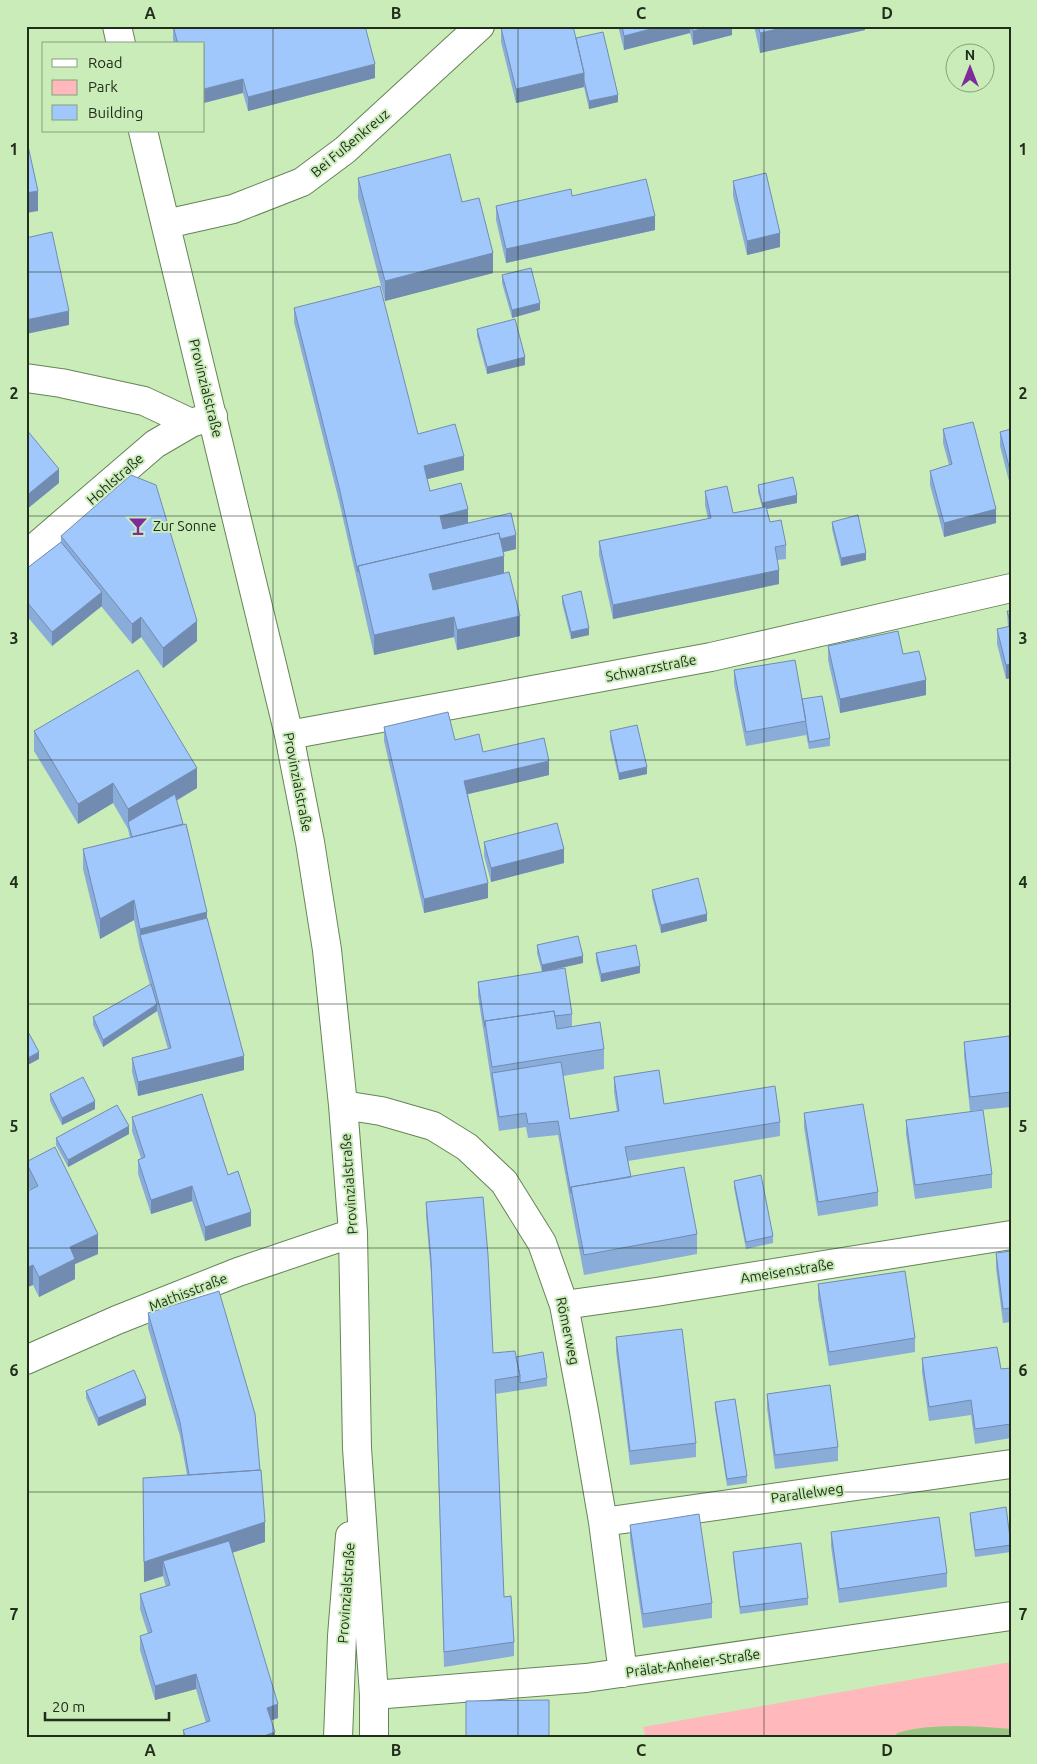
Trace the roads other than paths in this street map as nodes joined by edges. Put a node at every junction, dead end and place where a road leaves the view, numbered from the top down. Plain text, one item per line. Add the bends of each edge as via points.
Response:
1 (117, 26) edge
2 (480, 26) edge
3 (121, 42) edge
4 (143, 132) edge
5 (166, 224) junction
6 (26, 378) edge
7 (202, 419) junction
8 (26, 555) edge
9 (1011, 588) edge
10 (289, 735) junction
11 (343, 1105) junction
12 (352, 1233) junction
13 (1011, 1235) edge
14 (564, 1305) junction
15 (26, 1360) edge
16 (357, 1448) junction
17 (1011, 1464) edge
18 (604, 1522) junction
19 (1011, 1616) edge
20 (623, 1673) junction
21 (374, 1695) junction
22 (338, 1738) edge
23 (374, 1738) edge

1 - 3 street
2 - 5 street, Bei Fußenkreuz via 345,150 302,182 232,209
4 - 5 street, Provinzialstraße
5 - 7 street, Provinzialstraße
6 - 7 street, Provinzialstraße via 144,401
7 - 8 street, Hohlstraße via 155,444
7 - 10 street, Provinzialstraße
9 - 10 street, Schwarzstraße via 711,657
10 - 11 street, Provinzialstraße via 327,950
11 - 12 street, Provinzialstraße
11 - 14 street, Römerweg via 380,1111 433,1126 467,1147 504,1182 542,1243
12 - 15 street, Mathisstraße via 238,1272
12 - 16 street, Provinzialstraße
13 - 14 street, Ameisenstraße
14 - 18 street, Römerweg
16 - 21 street, Provinzialstraße
16 - 22 street, Provinzialstraße via 342,1636
17 - 18 street, Parallelweg
18 - 20 street, Römerweg
19 - 20 street, Prälat-Anheier-Straße
20 - 21 street, Prälat-Anheier-Straße
21 - 23 street, Provinzialstraße

